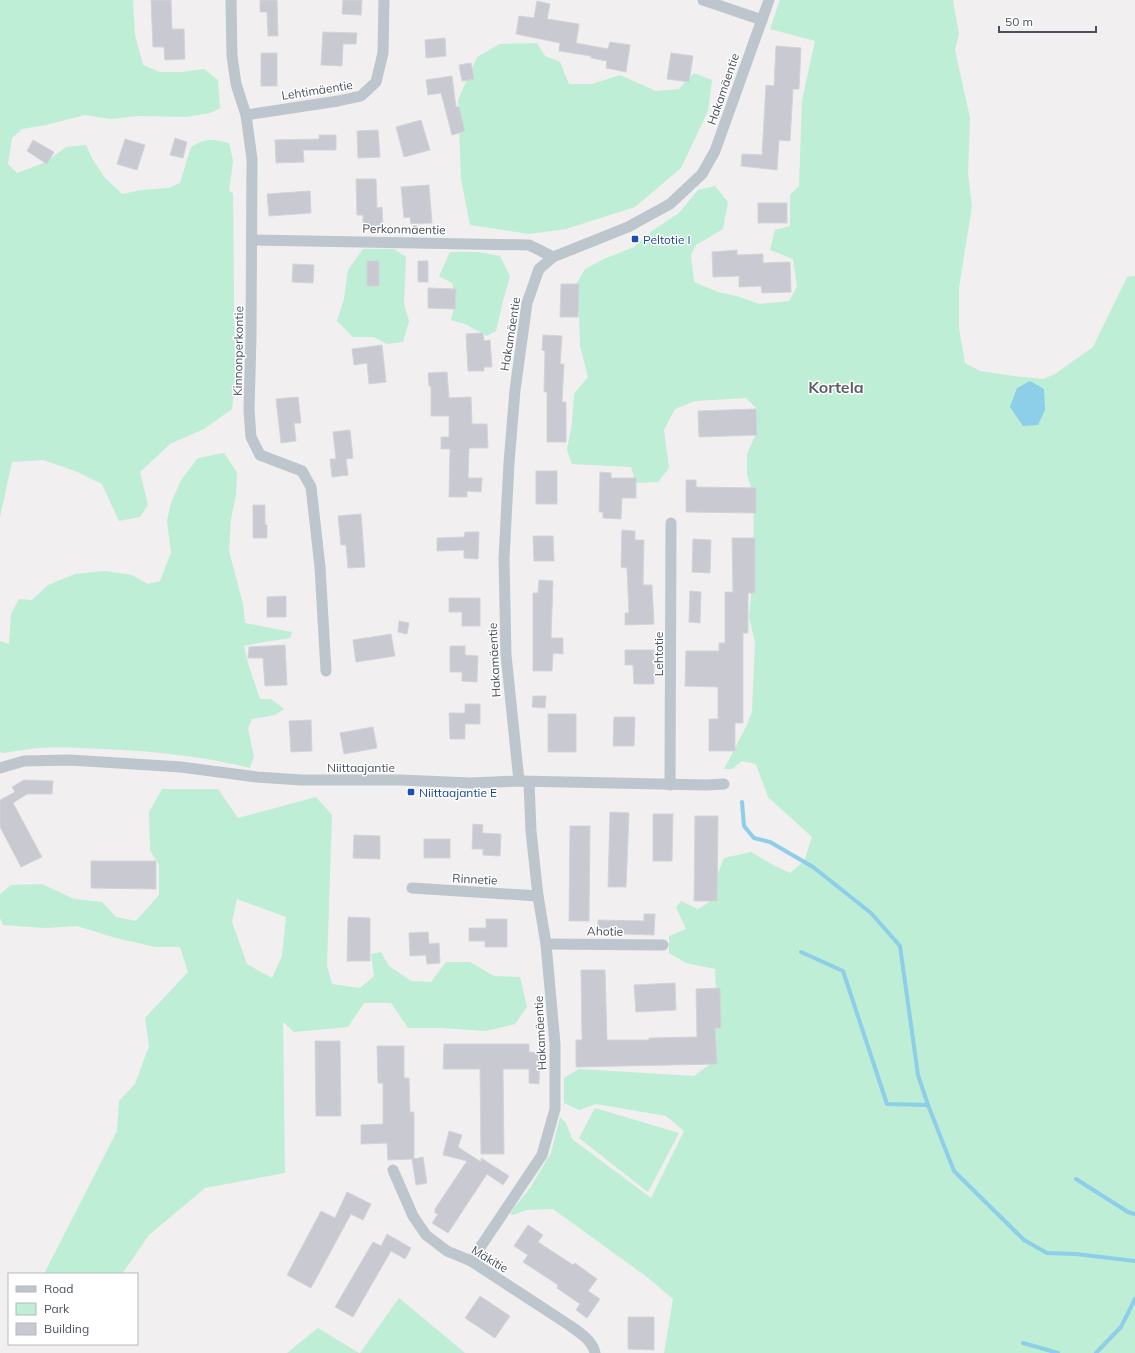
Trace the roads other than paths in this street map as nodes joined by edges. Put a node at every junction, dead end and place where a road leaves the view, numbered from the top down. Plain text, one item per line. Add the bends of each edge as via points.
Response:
1 (231, 0) edge
2 (384, 0) edge
3 (703, 0) edge
4 (769, 0) edge
5 (762, 20) junction
6 (246, 115) junction
7 (252, 240) junction
8 (553, 256) junction
9 (671, 523) dead end
10 (326, 671) dead end
11 (0, 768) edge
12 (524, 782) junction
13 (724, 784) dead end
14 (670, 785) junction
15 (412, 888) dead end
16 (538, 896) junction
17 (546, 944) junction
18 (663, 945) dead end
19 (393, 1170) dead end
20 (471, 1261) junction
21 (595, 1353) edge

1 - 6 street, Kinnonperkontie via 232,56 236,84
2 - 6 street, Lehtimäentie via 383,53 376,82 360,96
3 - 5 street
4 - 5 street, Hakamäentie
5 - 8 street, Hakamäentie via 715,151 702,174 670,204 628,227
6 - 7 street, Kinnonperkontie via 252,159
7 - 8 street, Perkonmäentie via 530,245
7 - 10 street, Kinnonperkontie via 249,410 251,437 260,455 302,471 312,487
8 - 12 street, Hakamäentie via 539,269 527,303 515,390 509,463 504,559 506,655
9 - 14 street, Lehtotie
11 - 12 street, Niittaajantie via 24,761 70,760 181,767 301,780
12 - 14 street, Niittaajantie
12 - 16 street, Hakamäentie
13 - 14 street, Niittaajantie
15 - 16 street, Rinnetie
16 - 17 street, Hakamäentie
17 - 18 street, Ahotie
17 - 20 street, Hakamäentie via 555,1044 555,1109 542,1155
19 - 20 street, Mäkitie via 413,1216 426,1235 447,1251
20 - 21 street, Mäkitie via 582,1335 594,1347

